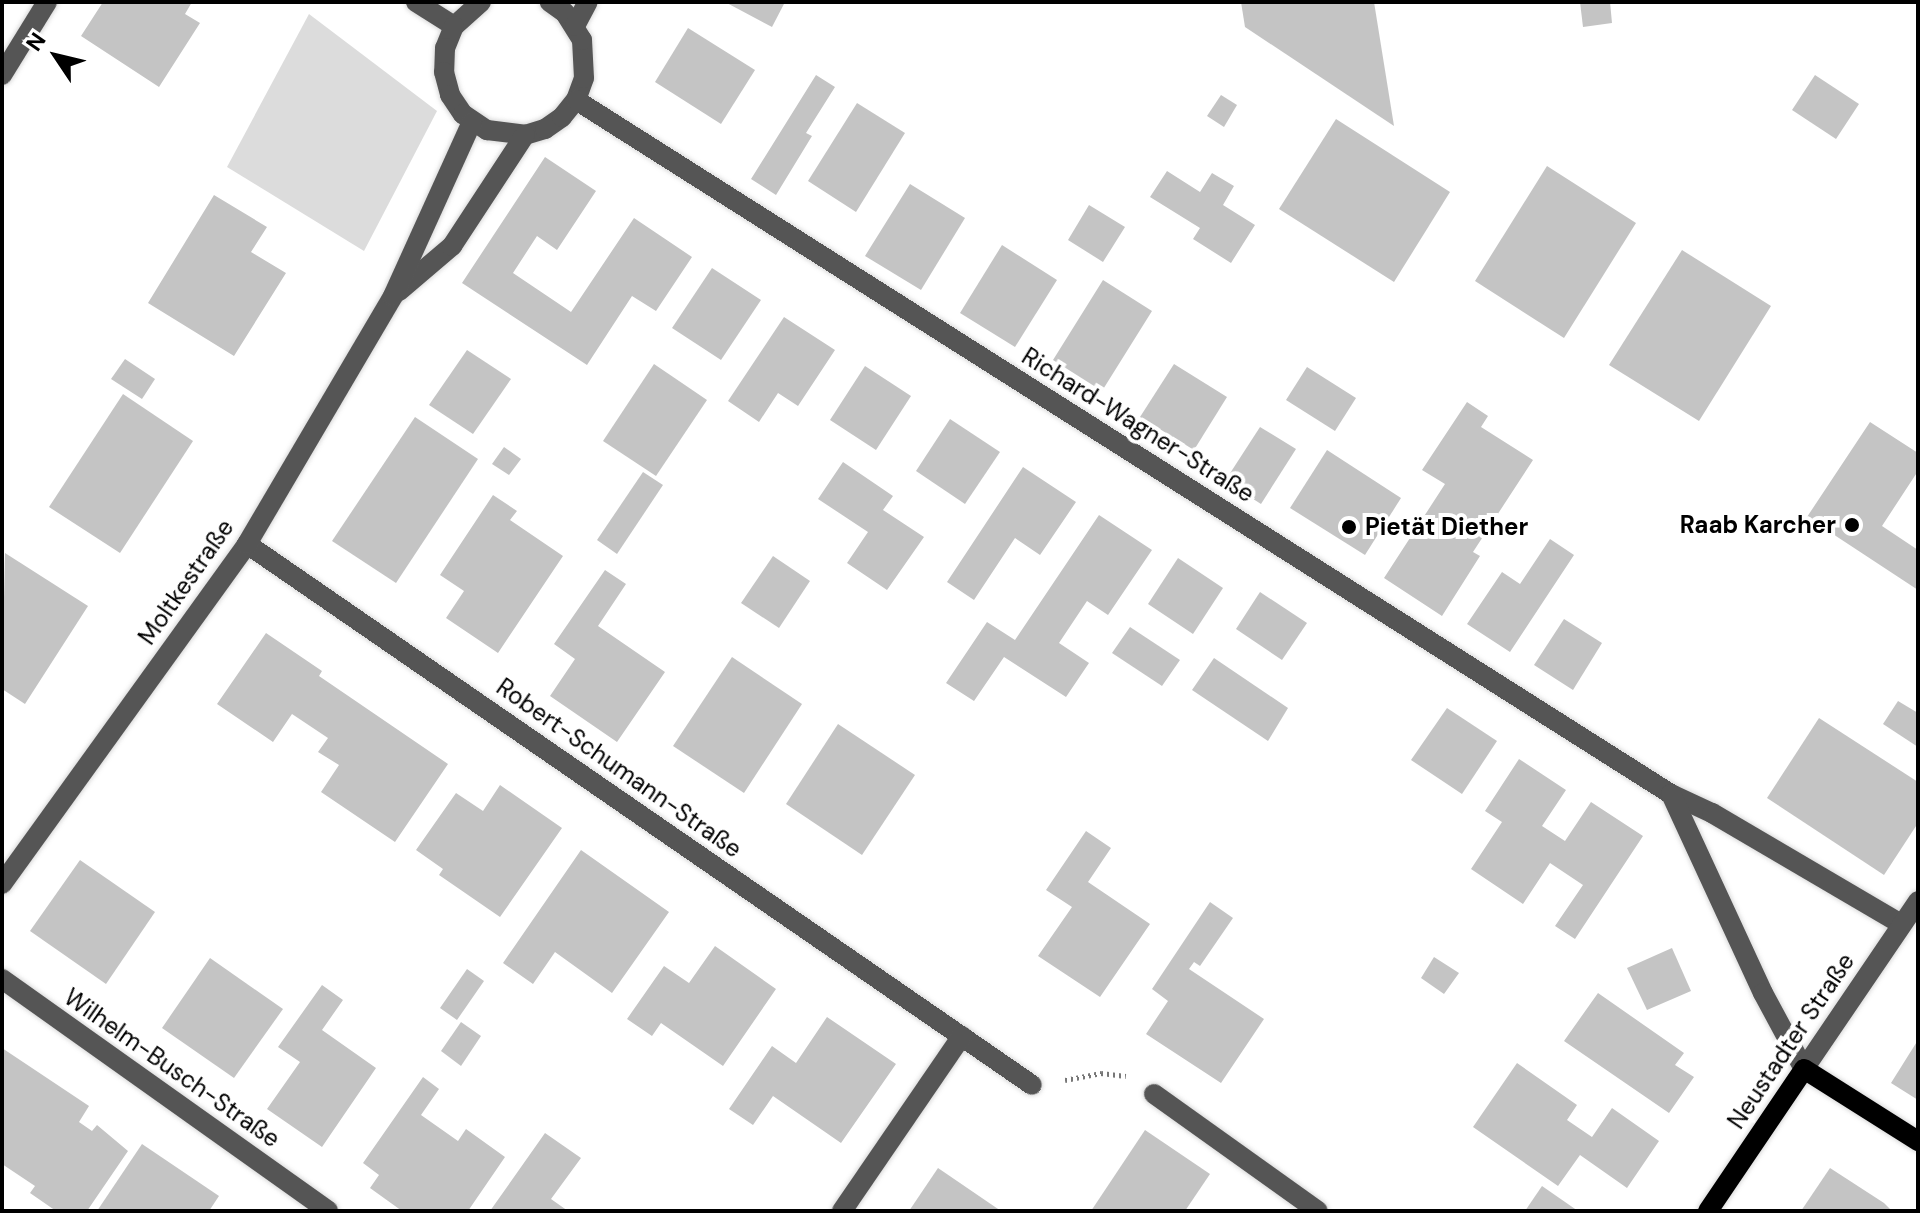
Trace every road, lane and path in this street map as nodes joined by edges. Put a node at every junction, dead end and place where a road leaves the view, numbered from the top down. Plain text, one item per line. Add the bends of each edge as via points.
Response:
1 (47, 2) edge
2 (416, 2) edge
3 (481, 2) edge
4 (550, 2) edge
5 (588, 2) edge
6 (454, 26) junction
7 (575, 26) junction
8 (2, 75) edge
9 (576, 100) junction
10 (472, 122) junction
11 (525, 135) junction
12 (393, 296) junction
13 (247, 544) junction
14 (1671, 794) junction
15 (2, 884) edge
16 (1918, 901) edge
17 (1901, 924) junction
18 (2, 979) edge
19 (962, 1036) junction
20 (1804, 1069) junction
21 (1032, 1085) joint
22 (1154, 1094) joint
23 (1918, 1141) edge
24 (314, 1207) edge
25 (842, 1211) edge
26 (1318, 1211) edge
27 (1708, 1211) edge

1 - 8 street
2 - 6 street
3 - 6 street
4 - 7 street
5 - 7 street
6 - 10 street via 445,48 444,72 450,95
7 - 9 street via 586,55
9 - 11 street via 545,129
9 - 14 street, Richard-Wagner-Straße
10 - 11 street via 503,135
10 - 12 street, Moltkestraße
11 - 12 street, Moltkestraße via 452,246
12 - 13 street, Moltkestraße
13 - 15 street, Moltkestraße
13 - 19 street, Robert-Schumann-Straße
14 - 17 street, Richard-Wagner-Straße
14 - 20 street
16 - 17 street, Neustadter Straße
17 - 20 street, Neustadter Straße
18 - 24 street, Wilhelm-Busch-Straße
19 - 21 street, Robert-Schumann-Straße
19 - 25 street
20 - 23 main road
20 - 27 main road, Neustadter Straße
21 - 22 path via 1101,1073 1126,1076
22 - 26 street

